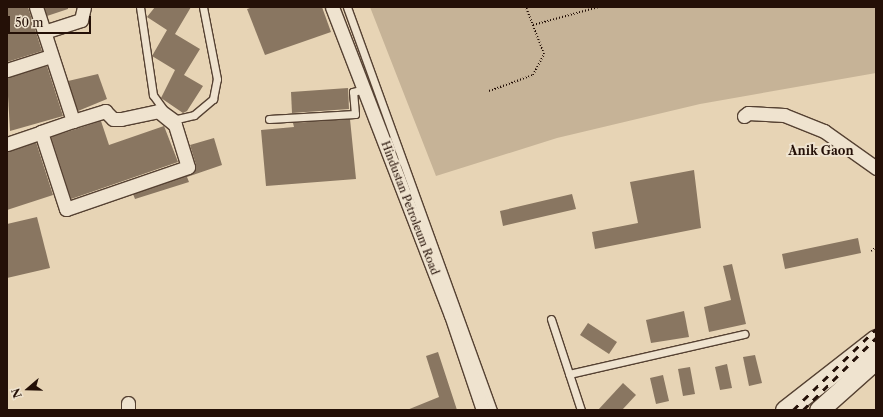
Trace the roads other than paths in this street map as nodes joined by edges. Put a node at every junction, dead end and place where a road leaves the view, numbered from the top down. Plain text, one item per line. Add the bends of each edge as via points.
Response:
1 (36, 7) edge
2 (84, 7) edge
3 (140, 7) edge
4 (203, 7) edge
5 (332, 7) edge
6 (347, 7) edge
7 (44, 32) junction
8 (51, 56) junction
9 (7, 70) edge
10 (364, 89) junction
11 (744, 116) dead end
12 (269, 119) dead end
13 (73, 121) junction
14 (41, 132) junction
15 (7, 144) edge
16 (876, 168) edge
17 (551, 319) dead end
18 (744, 334) dead end
19 (876, 339) edge
20 (876, 359) edge
21 (569, 374) junction
22 (483, 410) edge
23 (493, 410) edge
24 (581, 410) edge
25 (785, 410) edge
26 (819, 410) edge

1 - 7 street
2 - 7 street via 81,20
3 - 4 lane via 153,95 163,109 177,119 194,115 213,100 217,79
5 - 10 street, Hindustan Petroleum Road
6 - 23 lane
7 - 8 street
8 - 9 street
8 - 13 street
10 - 12 lane via 353,92 355,114
10 - 22 street, Hindustan Petroleum Road via 451,315
11 - 16 street via 748,113 784,115 824,131
13 - 14 street
13 - 14 street via 105,111 113,119 121,119 158,111 175,125 188,167 66,209
14 - 15 street
17 - 21 lane
18 - 21 lane
19 - 25 main road
20 - 26 main road
21 - 24 lane

